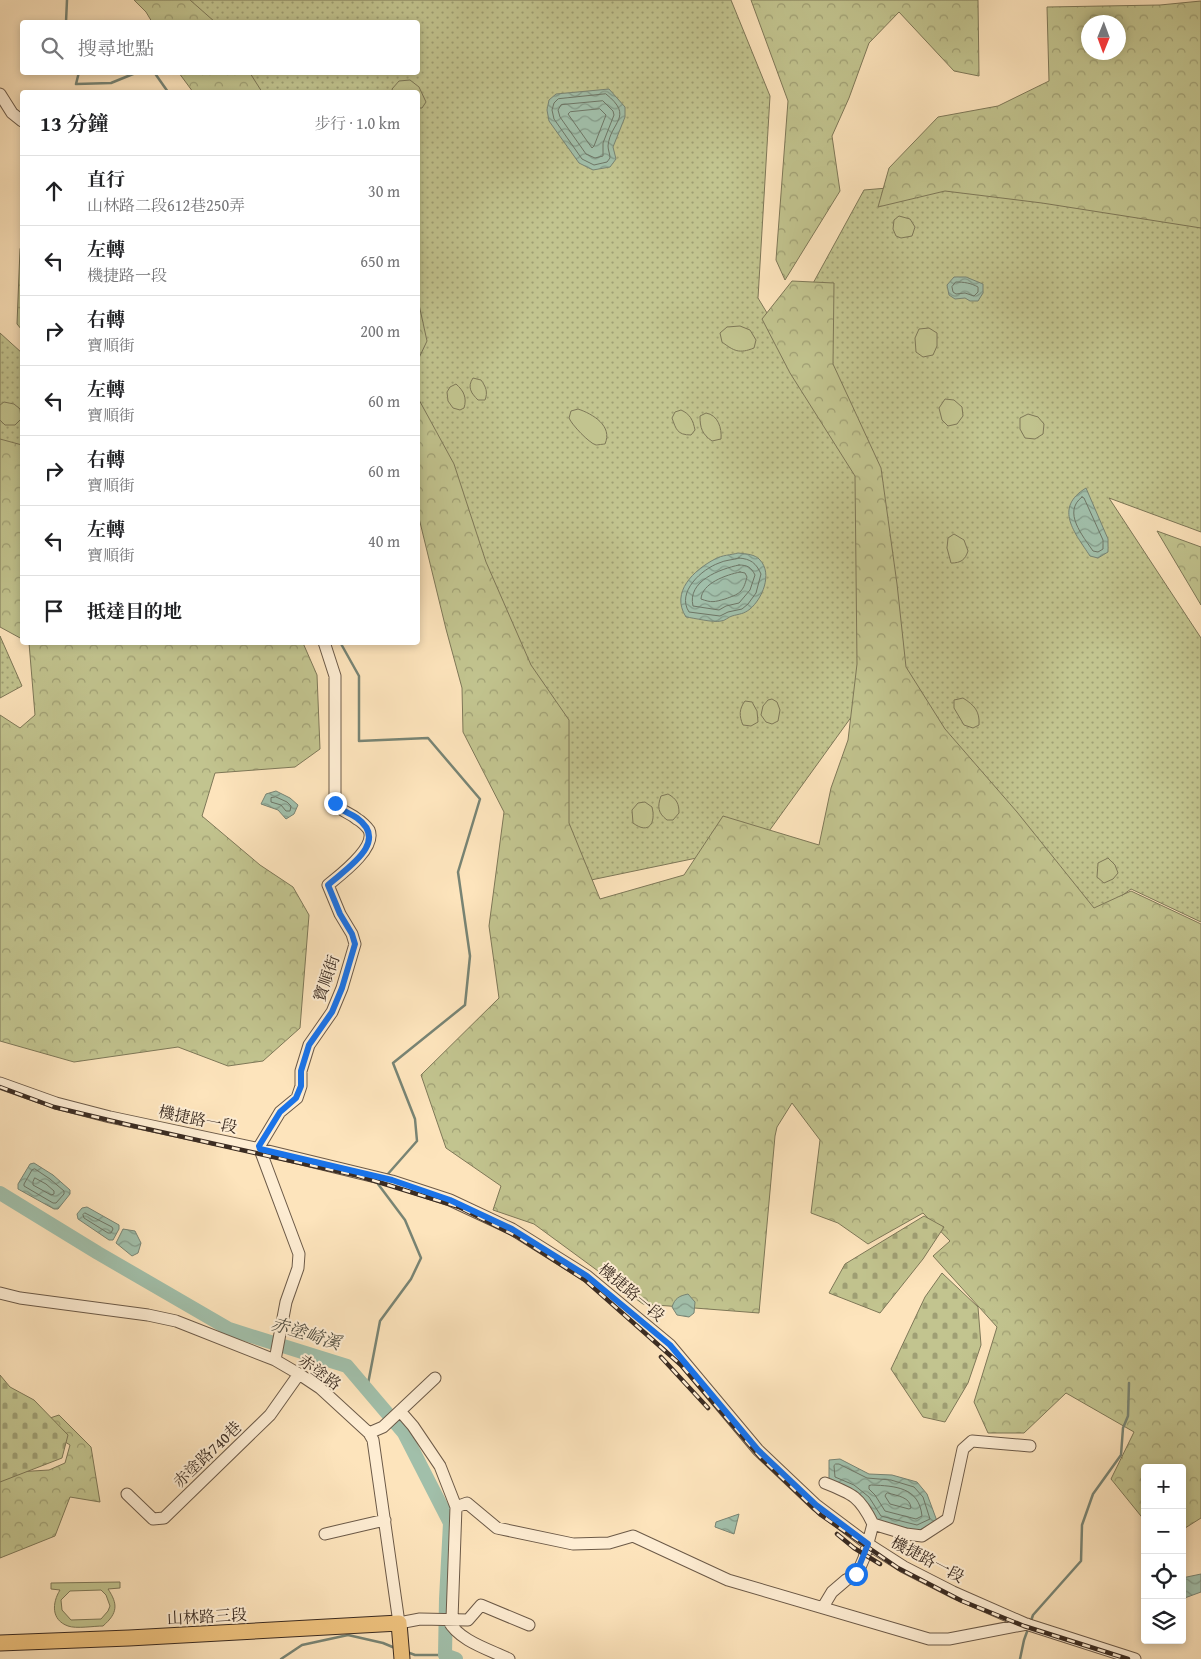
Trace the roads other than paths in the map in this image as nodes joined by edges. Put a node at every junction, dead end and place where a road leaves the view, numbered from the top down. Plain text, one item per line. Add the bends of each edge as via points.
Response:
1 (0, 94) edge
2 (20, 119) edge
3 (325, 645) edge
4 (0, 1083) edge
5 (260, 1149) junction
6 (0, 1293) edge
7 (275, 1356) junction
8 (299, 1374) junction
9 (435, 1378) dead end
10 (399, 1412) junction
11 (369, 1433) junction
12 (1030, 1446) dead end
13 (825, 1483) dead end
14 (128, 1494) dead end
15 (456, 1507) junction
16 (385, 1520) junction
17 (873, 1524) junction
18 (326, 1534) dead end
19 (868, 1544) junction
20 (823, 1607) junction
21 (450, 1619) junction
22 (399, 1623) junction
23 (1030, 1624) junction
24 (529, 1625) dead end
25 (0, 1643) edge
26 (402, 1659) edge
27 (509, 1659) edge
28 (1135, 1659) edge

1 - 2 street
3 - 5 street, 寶順街 via 335,676 335,803 369,831 370,841 363,853 328,885 355,944 332,1012 309,1045 296,1098 280,1112
4 - 5 street, 機捷路一段 via 56,1103 110,1117
5 - 7 street via 299,1254
5 - 19 street, 機捷路一段 via 384,1179 450,1200 512,1229 587,1276 670,1345 758,1450 816,1505
6 - 7 street, 赤塗路 via 176,1321
7 - 8 street, 赤塗路
8 - 11 street, 赤塗路 via 320,1388
8 - 14 street, 赤塗路740巷 via 270,1415 164,1518 153,1519
9 - 10 street
10 - 11 street via 383,1427
10 - 15 street via 440,1466
11 - 16 street via 373,1440
12 - 17 street via 972,1441 963,1449 948,1520 922,1536
13 - 17 street via 849,1492 865,1507
15 - 20 street via 467,1503 497,1528 573,1544 609,1543 633,1536 728,1580
15 - 21 street
16 - 18 street
16 - 22 street
17 - 19 street
19 - 20 street via 856,1574 832,1592
19 - 23 street, 機捷路一段 via 904,1567
20 - 23 street via 929,1639 949,1639
21 - 22 street
21 - 24 street via 468,1620 481,1605
21 - 27 street via 452,1627 461,1636
22 - 25 main road, 山林路三段
22 - 26 main road
23 - 28 street, 機捷路一段

